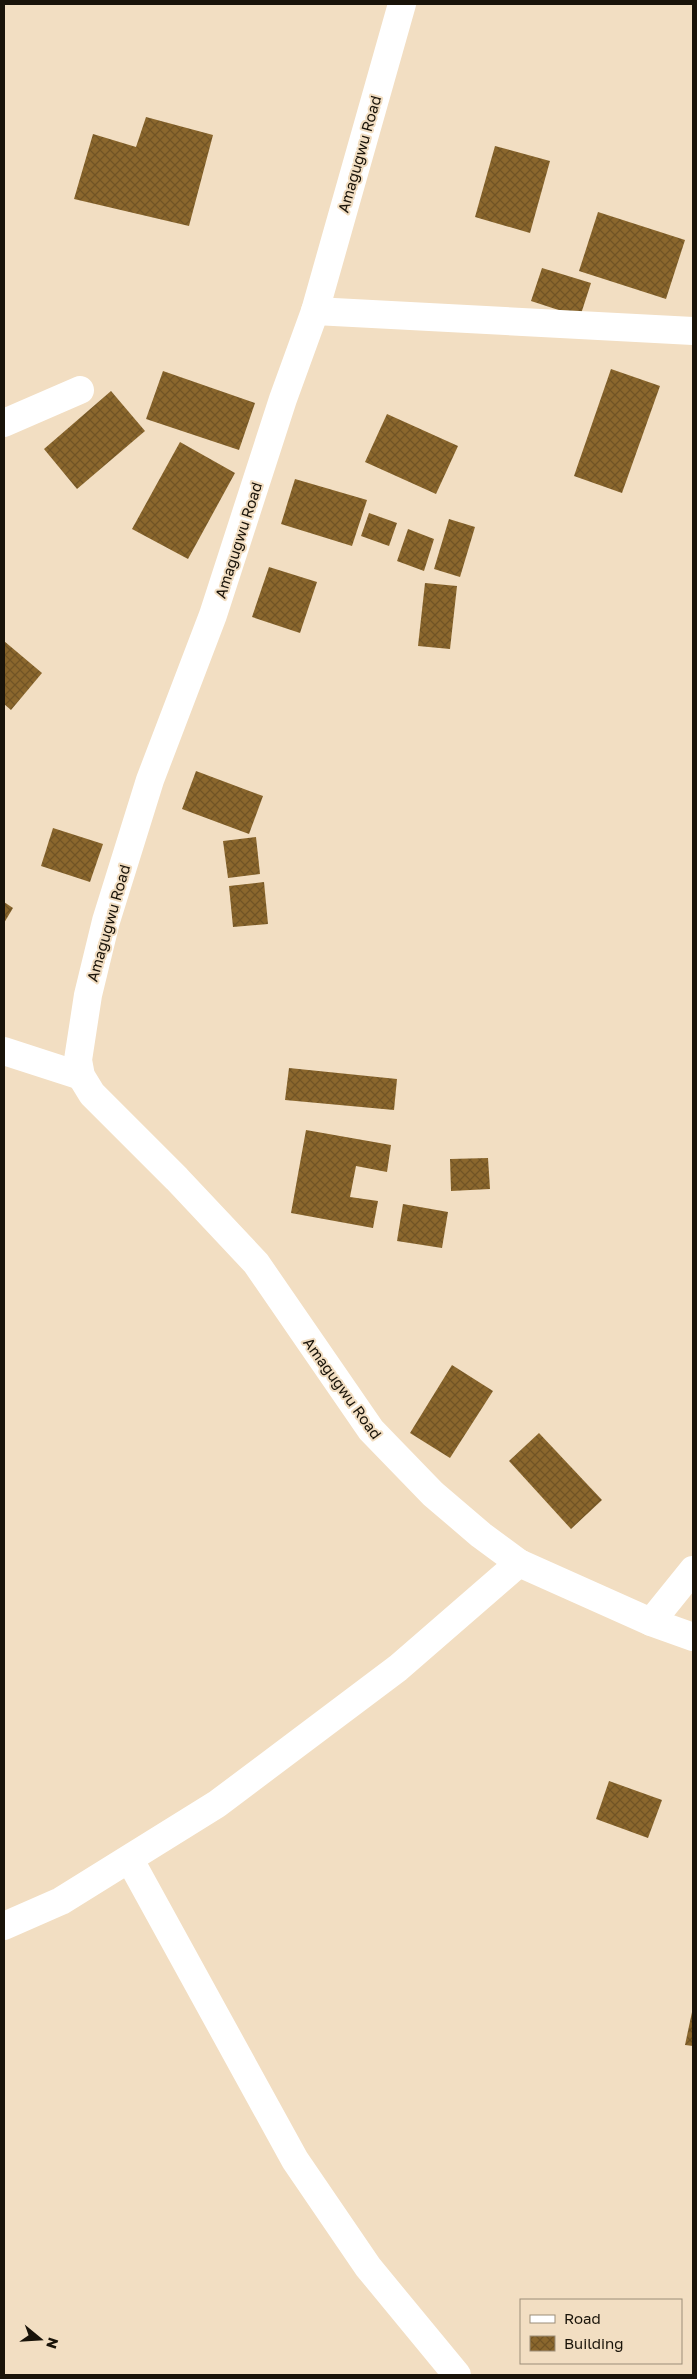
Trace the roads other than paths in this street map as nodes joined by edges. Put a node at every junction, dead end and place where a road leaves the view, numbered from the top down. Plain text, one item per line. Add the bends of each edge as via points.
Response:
1 (402, 4) edge
2 (315, 311) junction
3 (693, 331) edge
4 (80, 390) dead end
5 (4, 423) edge
6 (4, 1051) edge
7 (82, 1076) junction
8 (519, 1563) junction
9 (693, 1570) edge
10 (651, 1622) junction
11 (693, 1637) edge
12 (130, 1860) junction
13 (4, 1926) edge
14 (457, 2375) edge

1 - 2 street, Amagugwu Road
2 - 3 street
2 - 7 street, Amagugwu Road via 213,615 150,780 109,912 88,995 78,1060
4 - 5 street
6 - 7 street
7 - 8 street, Amagugwu Road via 92,1094 256,1262 371,1430 433,1494
8 - 10 street, Amagugwu Road
8 - 12 street via 398,1668 217,1804
9 - 10 street
10 - 11 street, Amagugwu Road
12 - 13 street via 61,1900
12 - 14 street via 295,2160 368,2267

